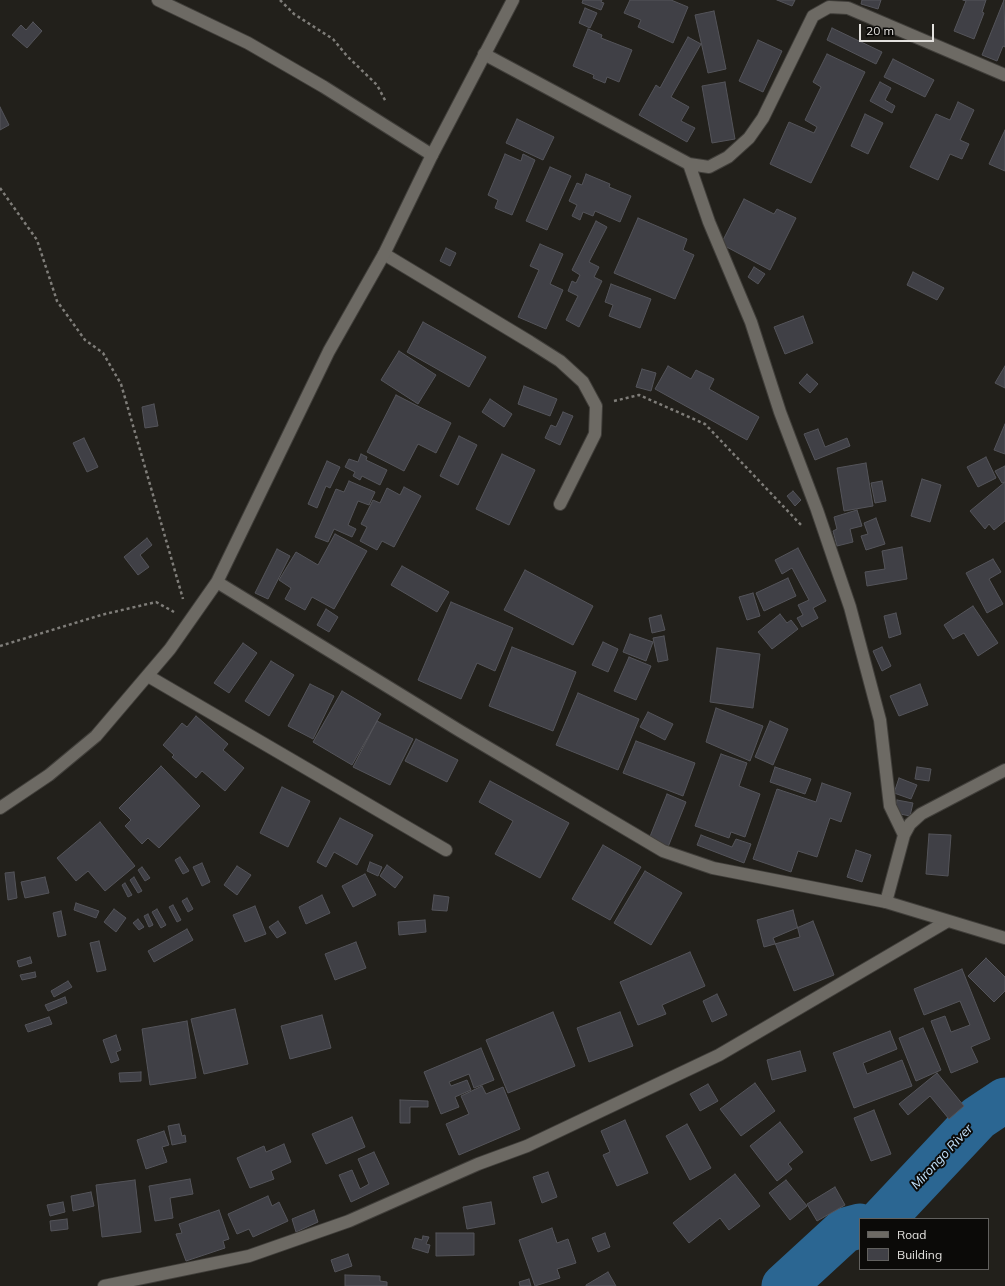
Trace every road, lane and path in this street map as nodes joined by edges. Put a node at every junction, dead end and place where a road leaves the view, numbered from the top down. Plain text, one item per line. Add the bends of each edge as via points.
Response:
1 (158, 0) edge
2 (280, 0) edge
3 (512, 0) edge
4 (484, 54) junction
5 (1005, 75) edge
6 (389, 128) junction
7 (432, 155) junction
8 (689, 164) junction
9 (0, 188) edge
10 (384, 254) junction
11 (596, 406) junction
12 (560, 504) dead end
13 (807, 532) dead end
14 (217, 582) junction
15 (190, 622) junction
16 (0, 646) edge
17 (148, 676) junction
18 (1005, 770) edge
19 (0, 808) edge
20 (904, 835) junction
21 (446, 850) dead end
22 (886, 902) junction
23 (946, 922) junction
24 (1005, 938) edge
25 (104, 1286) edge

1 - 6 street via 248,43
2 - 6 path via 294,14 333,39 377,85 386,103
3 - 4 street
4 - 7 street
4 - 8 street
5 - 8 street via 848,8 829,6 812,16 763,118 749,138 728,157 709,167
6 - 7 street
7 - 10 street
8 - 20 street via 709,222 751,322 780,412 818,510 850,607 880,720 890,806
9 - 15 path via 37,240 57,301 85,340 103,353 121,384
10 - 11 street via 560,361 584,382
10 - 14 street via 329,351
11 - 12 street via 595,434
11 - 13 path via 639,395 705,424
14 - 15 street
14 - 22 street via 467,736 663,851 714,868
15 - 16 path via 156,602 101,615
15 - 17 street
17 - 19 street via 96,736 49,775
17 - 21 street
18 - 20 street via 921,814 910,824
20 - 22 street
22 - 23 street
23 - 24 street
23 - 25 street via 719,1055 527,1146 478,1164 349,1221 249,1256

